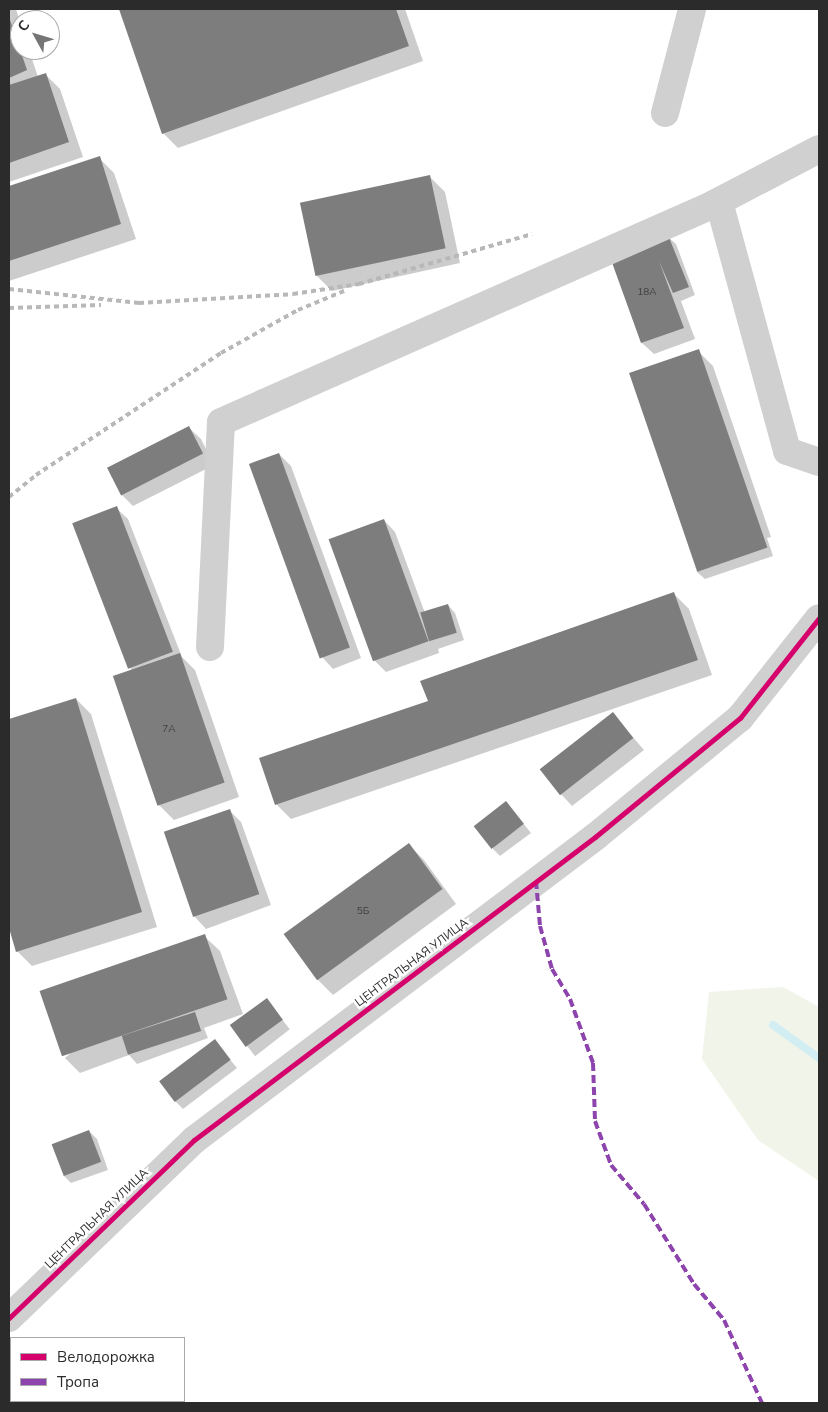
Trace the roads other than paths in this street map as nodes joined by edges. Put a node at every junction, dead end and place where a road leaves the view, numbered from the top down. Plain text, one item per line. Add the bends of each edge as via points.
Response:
1 (692, 9) edge
2 (665, 113) dead end
3 (819, 149) edge
4 (719, 202) junction
5 (819, 462) edge
6 (819, 618) edge
7 (210, 646) dead end
8 (9, 1318) edge

1 - 2 street
3 - 4 street
4 - 5 street via 787,451
4 - 7 street via 221,422
6 - 8 street, ЦЕНТРАЛЬНАЯ УЛИЦА via 740,718 595,837 194,1140

